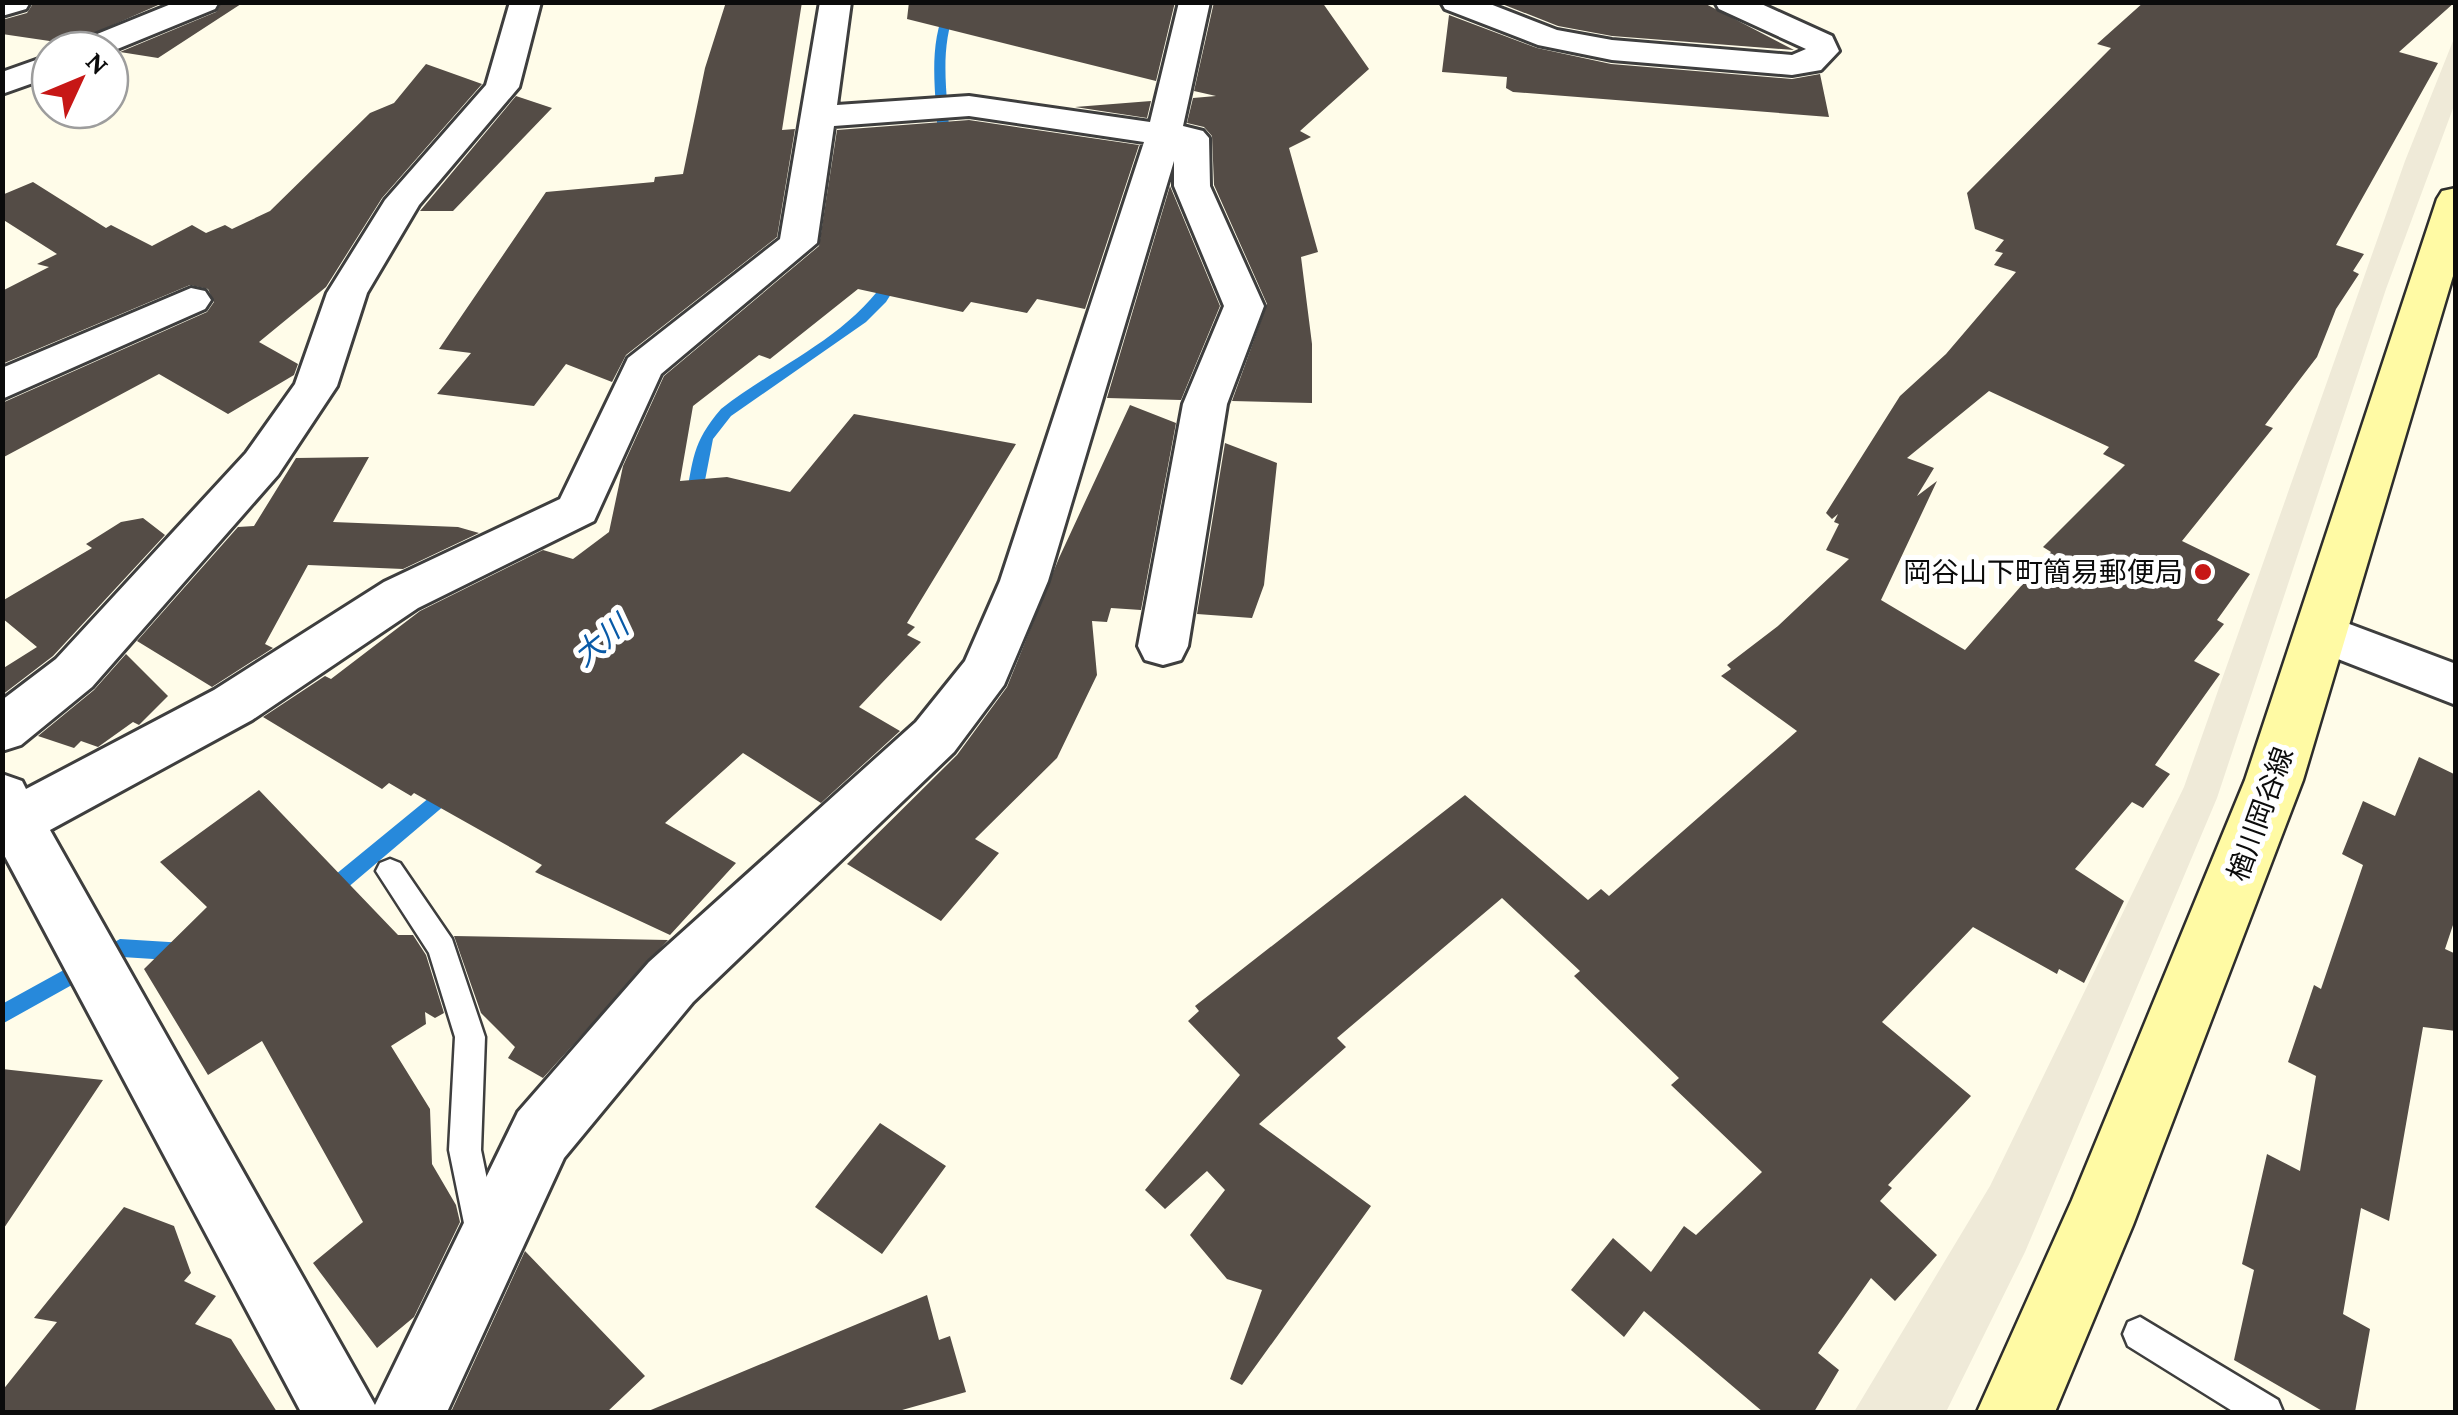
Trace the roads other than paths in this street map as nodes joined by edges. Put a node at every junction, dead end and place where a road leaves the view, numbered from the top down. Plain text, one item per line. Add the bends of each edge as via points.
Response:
1 (15, 2) edge
2 (204, 2) edge
3 (526, 2) edge
4 (836, 2) edge
5 (1194, 2) edge
6 (1456, 2) edge
7 (1730, 2) edge
8 (2, 7) edge
9 (1563, 10) dead end
10 (130, 32) edge
11 (1612, 50) junction
12 (30, 73) edge
13 (2, 84) edge
14 (818, 117) junction
15 (1164, 134) junction
16 (2456, 199) edge
17 (2442, 280) edge
18 (190, 300) dead end
19 (2, 385) edge
20 (2320, 632) junction
21 (1163, 646) dead end
22 (2456, 685) edge
23 (2, 730) edge
24 (9, 809) edge
25 (390, 870) dead end
26 (486, 1251) junction
27 (2140, 1334) dead end
28 (341, 1412) edge
29 (409, 1412) edge
30 (2016, 1412) edge
31 (2266, 1412) edge

1 - 8 street
2 - 10 street
3 - 23 street via 502,87 403,200 347,293 316,386 262,464 74,674
4 - 14 street
5 - 15 street
6 - 11 street via 1549,38
7 - 11 street via 1821,43 1823,51 1810,63 1792,65
9 - 11 street via 1589,24
12 - 13 street
14 - 15 street via 969,106
14 - 24 street via 798,242 643,367 578,510 401,595 233,704
15 - 21 street via 1191,138 1192,186 1244,306 1205,404
15 - 26 street via 1024,581 986,670 935,736 672,982 541,1136
16 - 17 main road, 楢川岡谷線
17 - 20 main road, 楢川岡谷線
18 - 19 street
20 - 22 street
20 - 30 main road, 楢川岡谷線 via 2232,892
24 - 28 street
25 - 26 lane via 442,948 470,1038 465,1150
26 - 29 street
27 - 31 lane

